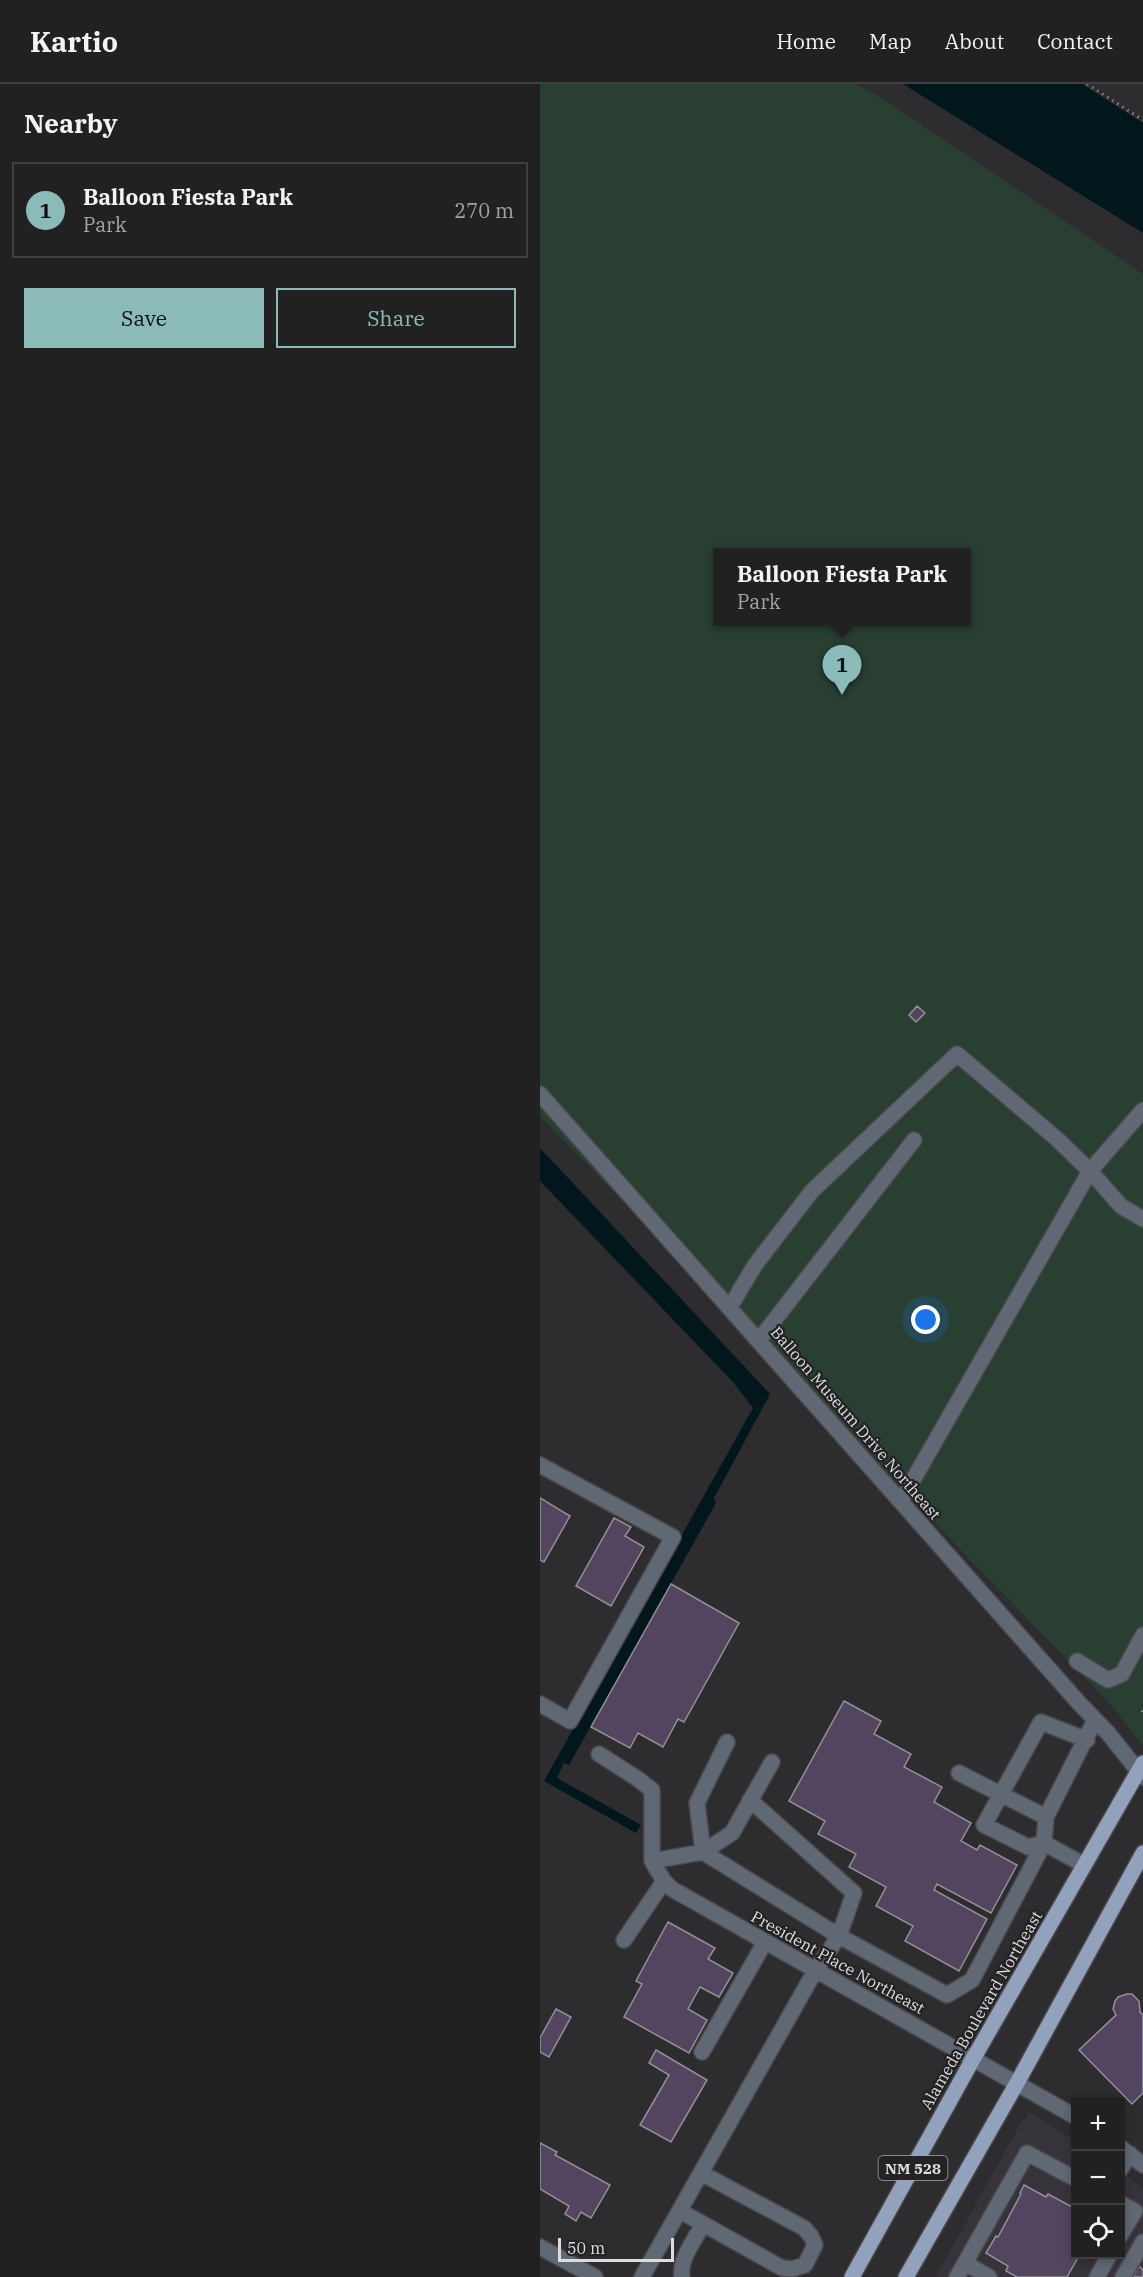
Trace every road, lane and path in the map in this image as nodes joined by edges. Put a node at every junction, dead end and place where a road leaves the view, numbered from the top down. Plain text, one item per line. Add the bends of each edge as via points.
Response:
1 (1087, 84) edge
2 (1143, 120) edge
3 (540, 1094) edge
4 (1143, 1110) edge
5 (914, 1140) dead end
6 (1090, 1171) junction
7 (1143, 1220) edge
8 (730, 1307) junction
9 (759, 1340) junction
10 (540, 1465) edge
11 (901, 1502) junction
12 (1143, 1635) edge
13 (1077, 1661) dead end
14 (540, 1704) edge
15 (1095, 1720) junction
16 (1087, 1740) junction
17 (727, 1742) dead end
18 (599, 1754) dead end
19 (772, 1762) dead end
20 (1141, 1770) edge
21 (960, 1773) dead end
22 (1001, 1794) junction
23 (750, 1800) junction
24 (1046, 1817) junction
25 (1042, 1847) junction
26 (703, 1852) junction
27 (1143, 1853) edge
28 (652, 1861) junction
29 (1084, 1866) junction
30 (664, 1881) junction
31 (839, 1936) junction
32 (624, 1940) dead end
33 (765, 1942) junction
34 (815, 1971) junction
35 (702, 2052) dead end
36 (973, 2059) junction
37 (1017, 2083) junction
38 (1071, 2114) edge
39 (1125, 2151) edge
40 (1143, 2165) edge
41 (701, 2173) junction
42 (1071, 2176) edge
43 (1125, 2206) edge
44 (680, 2211) junction
45 (703, 2224) junction
46 (1125, 2228) edge
47 (1143, 2242) edge
48 (540, 2247) edge
49 (1107, 2259) edge
50 (961, 2270) edge
51 (794, 2273) edge
52 (595, 2277) edge
53 (642, 2277) edge
54 (682, 2277) edge
55 (852, 2277) edge
56 (906, 2277) edge
57 (989, 2277) edge
58 (1097, 2277) edge
59 (1123, 2277) edge

1 - 2 path
3 - 8 street, Balloon Museum Drive Northeast
4 - 6 street
5 - 9 street
6 - 7 street via 1121,1206
6 - 8 street via 957,1053 812,1191 755,1265
6 - 11 street
8 - 9 street, Balloon Museum Drive Northeast
9 - 11 street, Balloon Museum Drive Northeast
10 - 14 street via 673,1537 570,1721
11 - 15 street, Balloon Museum Drive Northeast
12 - 13 street via 1122,1674 1108,1680
15 - 16 street
15 - 20 street, Balloon Museum Drive Northeast
16 - 22 street via 1041,1722
16 - 24 street
17 - 26 street via 696,1803
18 - 28 street via 652,1790
19 - 23 street
20 - 29 main road, Alameda Boulevard Northeast / NM 528
21 - 22 street
22 - 24 street
22 - 25 street via 984,1825 1028,1847
23 - 26 street via 732,1833
23 - 31 street via 854,1893
24 - 25 street
25 - 29 street
25 - 31 street via 972,1980 947,1995
26 - 28 street
26 - 31 street
27 - 37 main road, NM 528
28 - 30 street, President Place Northeast
29 - 36 main road, Alameda Boulevard Northeast / NM 528
30 - 32 street
30 - 33 street, President Place Northeast via 683,1897
31 - 34 street
33 - 34 street, President Place Northeast
33 - 35 street
34 - 36 street, President Place Northeast
34 - 41 street
36 - 37 street, President Place Northeast
36 - 55 main road, Alameda Boulevard Northeast / NM 528
37 - 38 street, President Place Northeast
37 - 56 main road, NM 528
39 - 40 street
41 - 44 street
41 - 51 street via 811,2236 815,2245 805,2265
42 - 50 street via 1027,2153
43 - 46 street via 1135,2211
44 - 45 street
44 - 53 street
45 - 51 street
45 - 54 street via 684,2258
47 - 59 street
48 - 52 street
49 - 58 street
50 - 57 street

